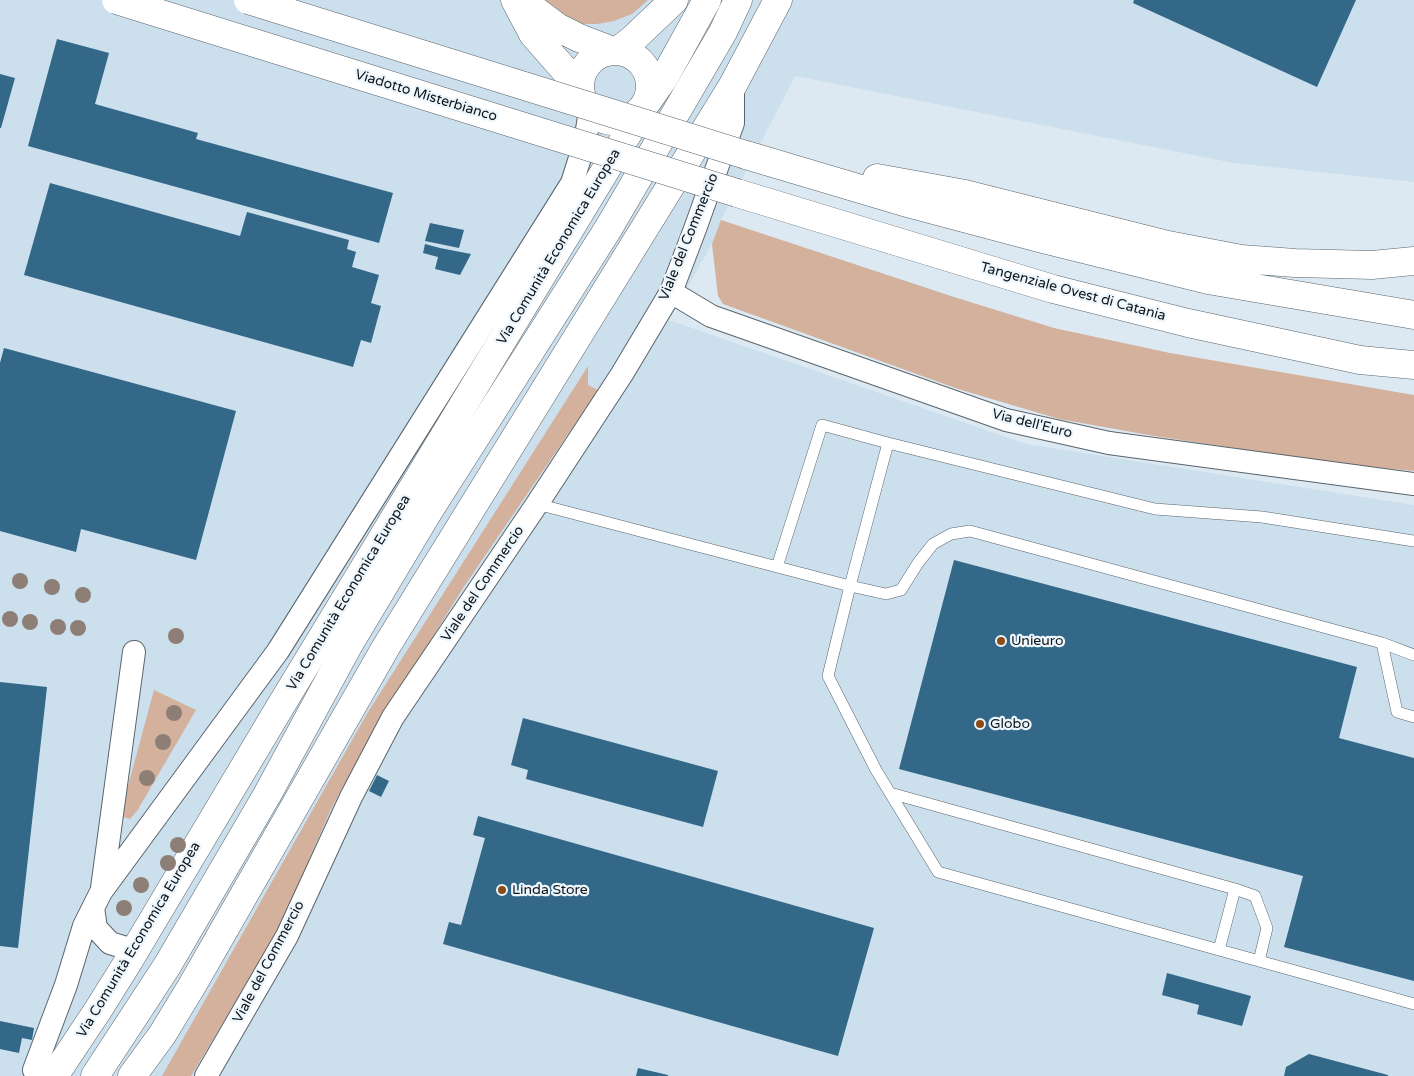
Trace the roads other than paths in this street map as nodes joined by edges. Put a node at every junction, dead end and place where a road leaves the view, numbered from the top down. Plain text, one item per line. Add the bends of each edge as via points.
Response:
1 (116, 0) edge
2 (248, 0) edge
3 (515, 0) edge
4 (524, 0) edge
5 (674, 0) edge
6 (707, 0) edge
7 (738, 0) edge
8 (778, 0) edge
9 (615, 51) junction
10 (733, 85) junction
11 (644, 106) junction
12 (588, 108) junction
13 (746, 155) junction
14 (737, 193) joint
15 (1414, 261) edge
16 (670, 292) junction
17 (1414, 315) edge
18 (1360, 360) junction
19 (1414, 365) edge
20 (1414, 377) edge
21 (888, 443) junction
22 (1414, 484) edge
23 (538, 504) junction
24 (1414, 541) edge
25 (777, 567) junction
26 (850, 586) junction
27 (1382, 643) junction
28 (134, 652) dead end
29 (1414, 655) edge
30 (1414, 717) edge
31 (890, 793) junction
32 (1235, 889) junction
33 (97, 900) junction
34 (136, 947) junction
35 (1220, 950) junction
36 (1259, 961) junction
37 (1414, 1004) edge
38 (46, 1076) edge
39 (54, 1076) edge
40 (94, 1076) edge
41 (132, 1076) edge
42 (206, 1076) edge

1 - 14 main road, Viadotto Misterbianco, bridge
2 - 13 main road, bridge
3 - 12 main road via 534,34 569,75
4 - 9 main road via 557,27
5 - 9 main road via 633,39
6 - 11 main road, Via Comunità Economica Europea via 664,78
7 - 40 main road via 608,229 428,512 349,644 267,795 167,966
8 - 10 main road
9 - 11 main road via 634,56 646,69 650,85
9 - 12 main road via 596,57 584,70 581,88
10 - 16 street, Viale del Commercio via 733,124
10 - 41 main road via 386,647 193,984
11 - 12 main road via 628,119 612,121 597,116
11 - 34 main road, Via Comunità Economica Europea
12 - 33 street via 585,142 572,183 278,651
13 - 15 main road via 965,194 1168,245 1241,259 1372,265
13 - 17 main road via 929,209 1198,278
14 - 18 main road, Tangenziale Ovest di Catania via 1053,289 1188,323
16 - 22 street, Via dell'Euro via 711,316 1006,420 1109,443
16 - 23 street, Viale del Commercio via 622,374
18 - 19 main road, Tangenziale Ovest di Catania
18 - 20 main road
21 - 24 lane via 1155,509 1262,517
21 - 25 lane via 822,424
21 - 26 lane
23 - 25 lane
23 - 42 street, Viale del Commercio via 394,717 351,797 287,936
25 - 26 lane
26 - 27 lane via 886,594 901,590 933,544 951,534 970,531
26 - 31 lane via 828,676
27 - 29 lane
27 - 30 lane via 1397,712
28 - 33 street
31 - 32 lane
31 - 35 lane via 938,872
32 - 35 lane
32 - 36 lane via 1255,896 1267,928
33 - 34 street via 96,928 110,943 126,948
33 - 38 street via 84,926 34,1070
34 - 39 main road, Via Comunità Economica Europea
35 - 36 lane
36 - 37 lane

